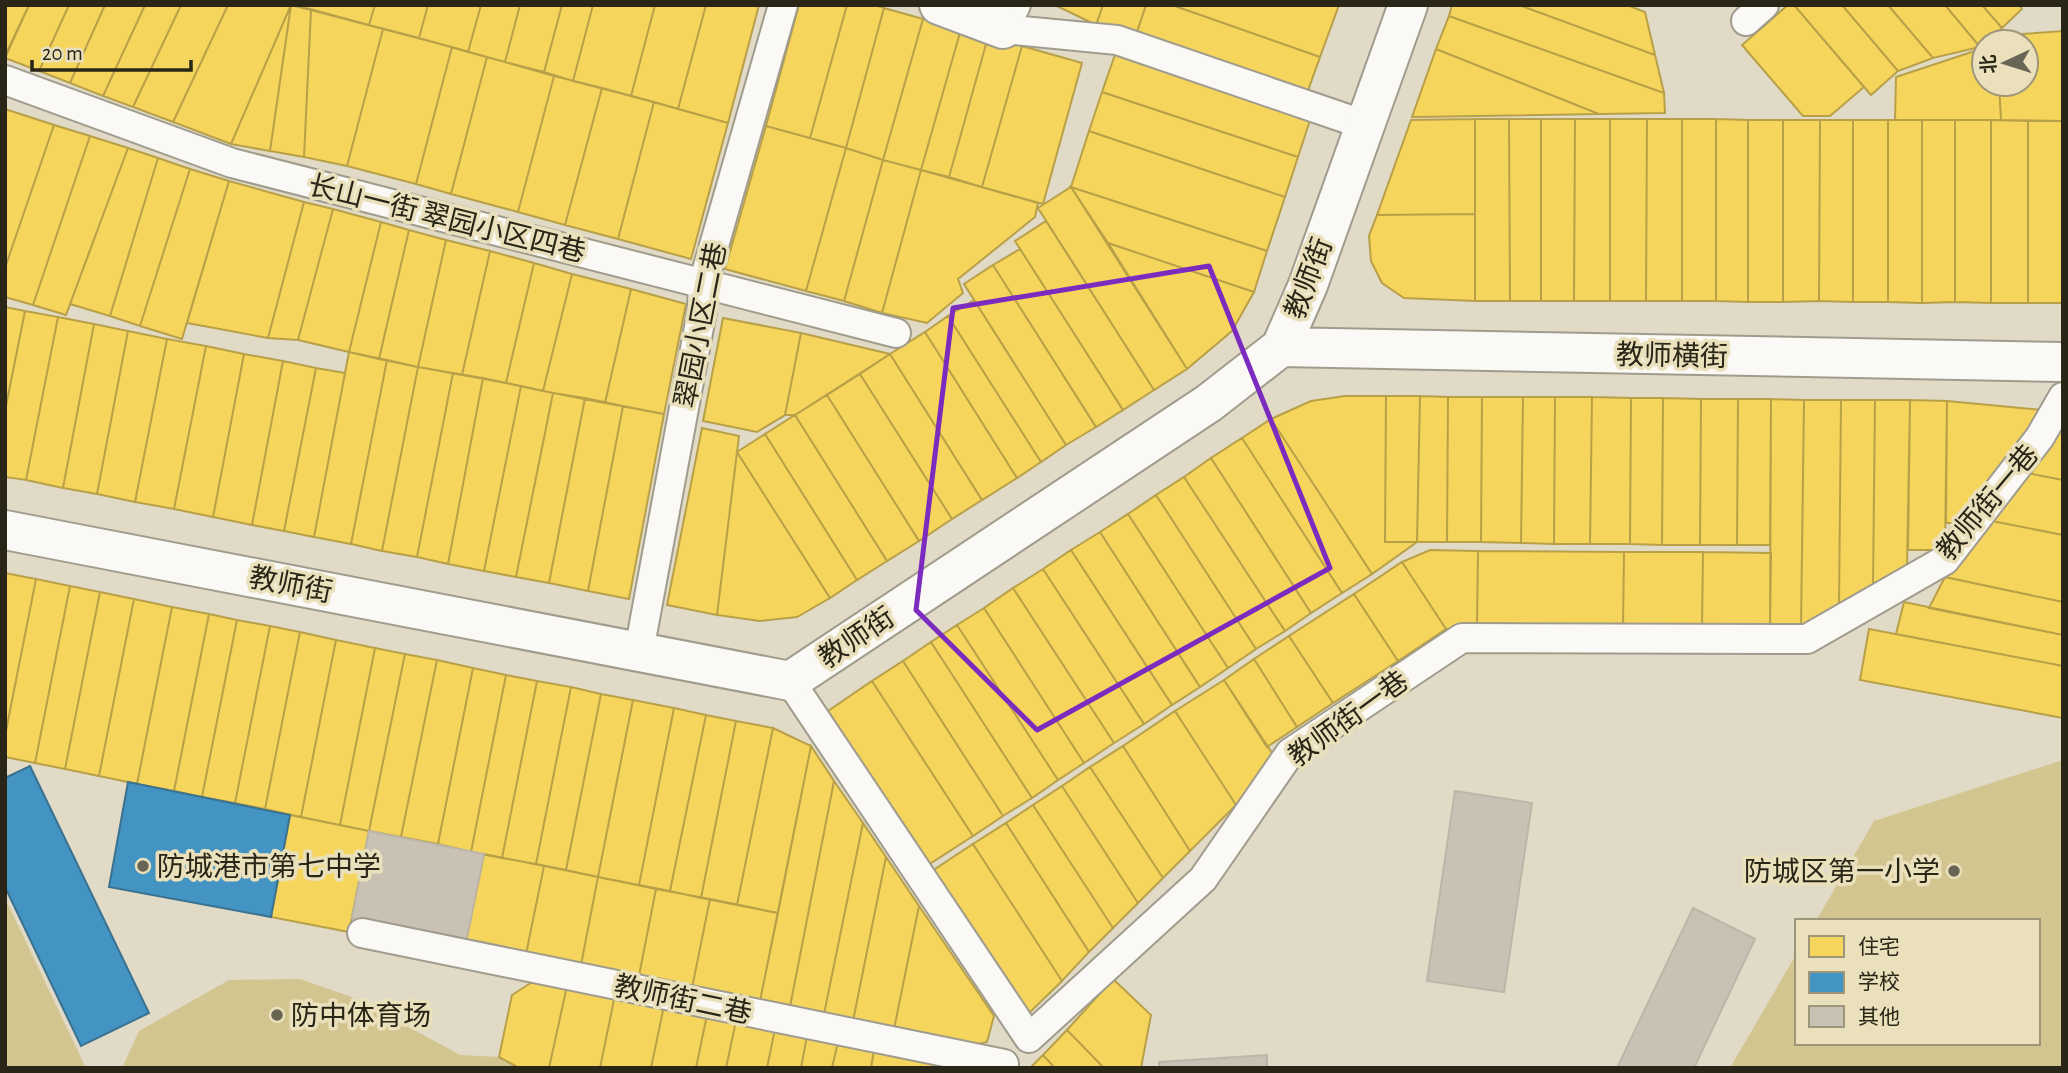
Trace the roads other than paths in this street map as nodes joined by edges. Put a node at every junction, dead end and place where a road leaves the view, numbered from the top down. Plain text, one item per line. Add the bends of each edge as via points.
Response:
1 (783, 5) edge
2 (939, 5) edge
3 (1408, 5) edge
4 (1010, 17) edge
5 (5, 80) edge
6 (1365, 125) junction
7 (703, 284) junction
8 (897, 333) dead end
9 (1280, 346) junction
10 (2063, 362) edge
11 (2063, 397) edge
12 (5, 530) edge
13 (639, 650) junction
14 (790, 681) junction
15 (362, 933) dead end
16 (1028, 1038) junction
17 (1003, 1066) edge

1 - 7 lane, 翠园小区二巷
2 - 4 street
3 - 6 street, 教师街
4 - 6 lane via 1117,40
5 - 7 lane, 长山一街 翠园小区四巷 via 232,163
6 - 9 street, 教师街 via 1308,285
7 - 8 lane, 长山一街 翠园小区四巷
7 - 13 lane, 翠园小区二巷 via 702,311
9 - 10 street, 教师横街
9 - 14 street, 教师街 via 1209,402
11 - 16 lane, 教师街一巷 via 2040,438 1945,560 1807,639 1462,638 1290,753 1203,879
12 - 13 street, 教师街
13 - 14 street, 教师街
14 - 16 lane
15 - 17 lane, 教师街二巷
16 - 17 lane, 教师街一巷

